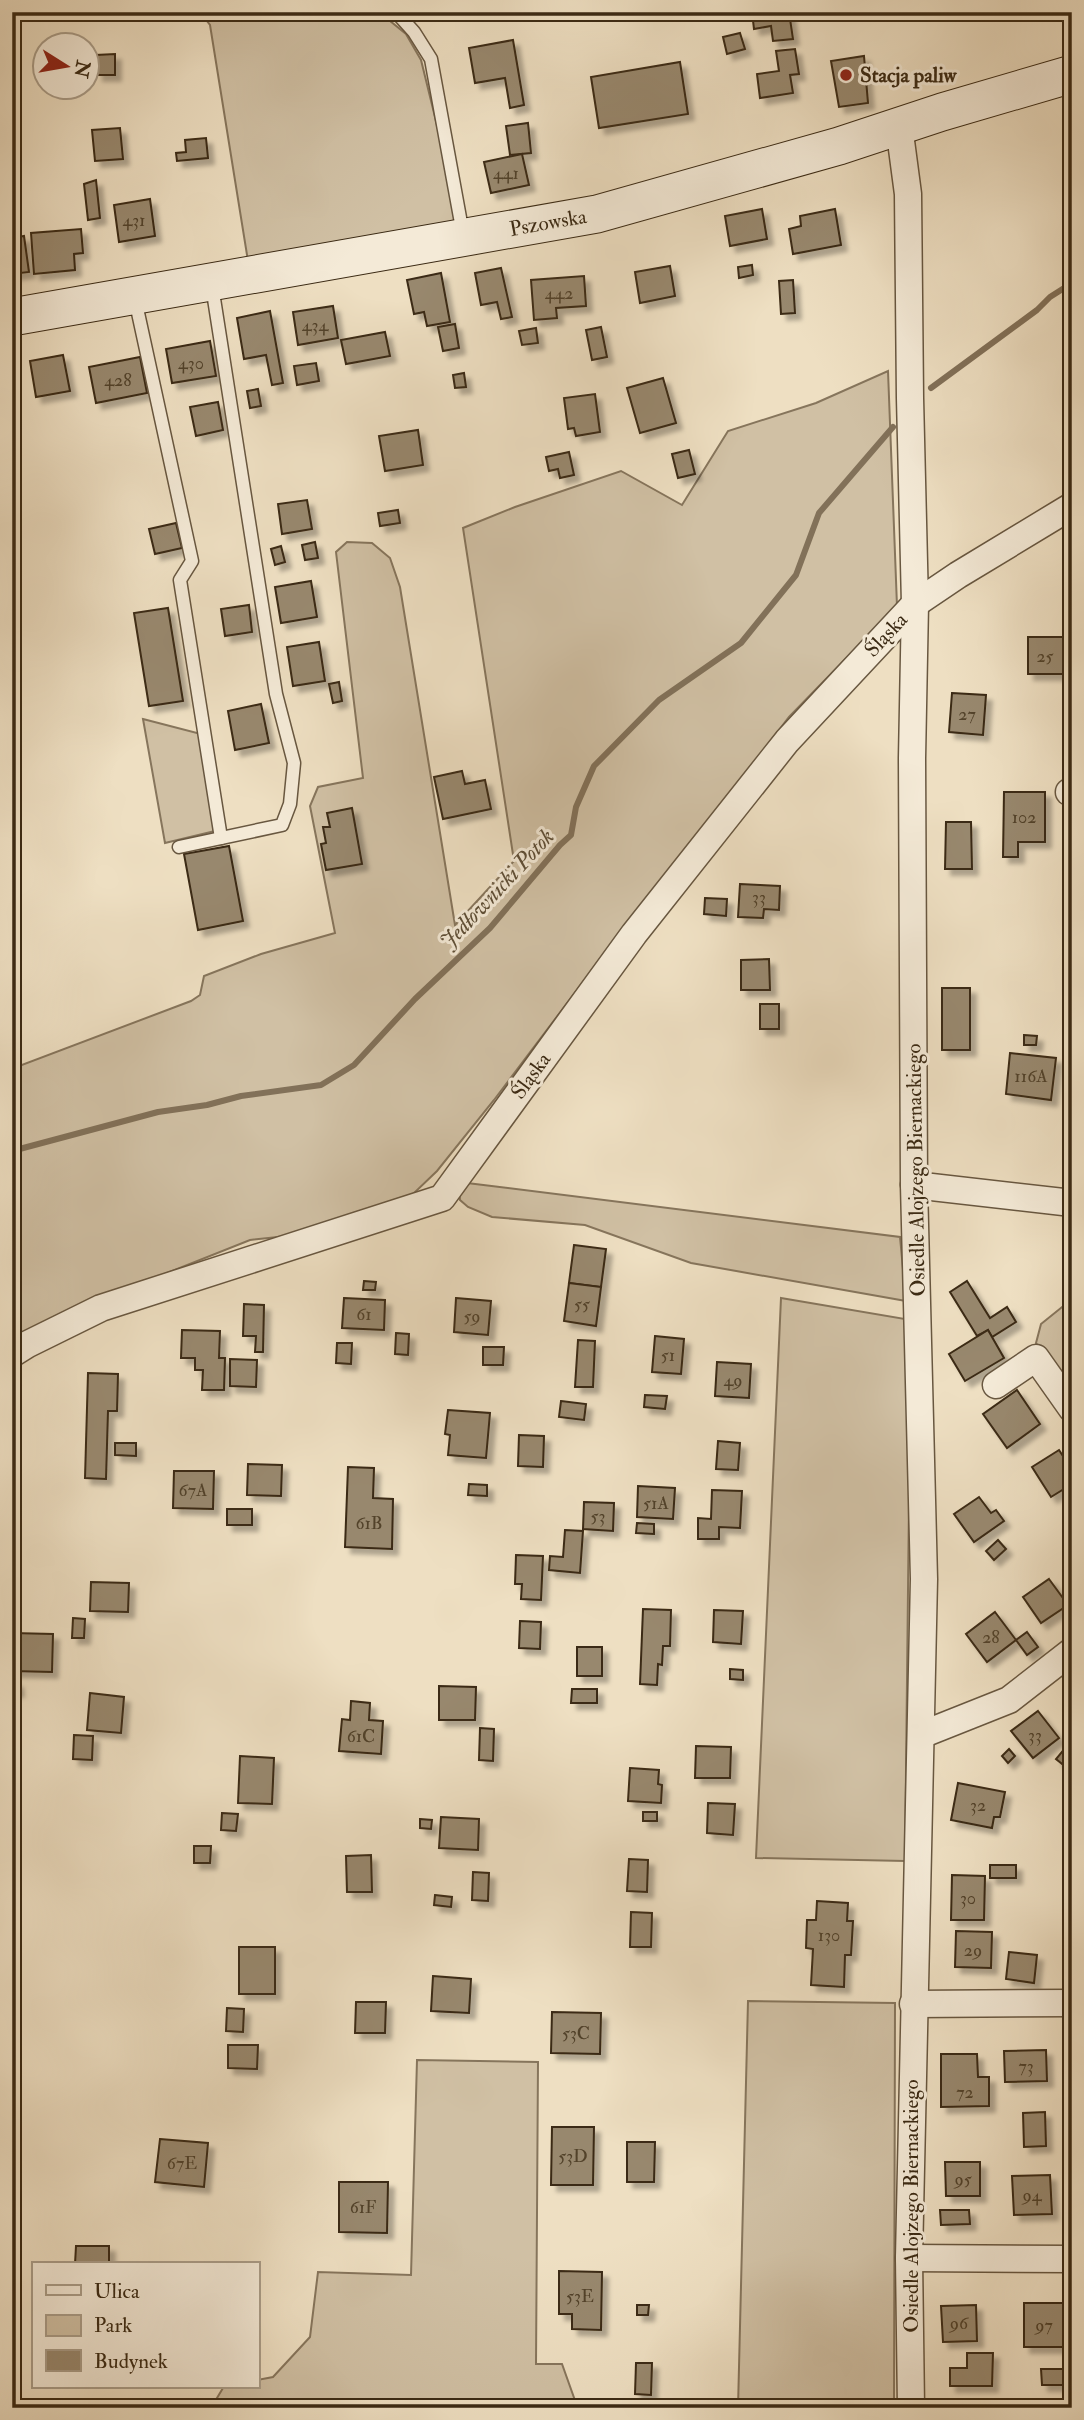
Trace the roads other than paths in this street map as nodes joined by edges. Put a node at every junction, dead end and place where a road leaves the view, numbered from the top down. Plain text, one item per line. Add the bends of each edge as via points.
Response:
1 (396, 12) edge
2 (1072, 74) edge
3 (899, 126) junction
4 (464, 237) junction
5 (212, 282) junction
6 (134, 295) junction
7 (12, 317) edge
8 (1072, 506) edge
9 (915, 604) junction
10 (221, 838) junction
11 (178, 847) dead end
12 (914, 1185) junction
13 (1072, 1203) edge
14 (12, 1354) edge
15 (996, 1385) dead end
16 (1072, 1409) edge
17 (1072, 1651) edge
18 (921, 1735) junction
19 (1072, 2003) edge
20 (913, 2004) junction
21 (909, 2258) junction
22 (1072, 2259) edge
23 (911, 2408) edge

1 - 4 lane via 431,59
2 - 3 main road, Pszowska
3 - 4 main road, Pszowska via 597,214
3 - 9 street, Śląska via 908,194
4 - 5 main road, Pszowska
5 - 6 main road, Pszowska
5 - 10 lane via 276,694 294,763 290,804 282,825
6 - 7 main road, Pszowska
6 - 10 lane via 192,561 180,580
8 - 9 street, Śląska
9 - 12 street, Osiedle Alojzego Biernackiego
9 - 14 street, Śląska via 787,741 634,934 442,1198 101,1308
10 - 11 lane
12 - 13 street
12 - 18 street, Osiedle Alojzego Biernackiego via 924,1579
15 - 16 street via 1036,1358
17 - 18 street via 1009,1700
18 - 20 street, Osiedle Alojzego Biernackiego
19 - 20 street
20 - 21 street, Osiedle Alojzego Biernackiego
21 - 22 street
21 - 23 street, Osiedle Alojzego Biernackiego

